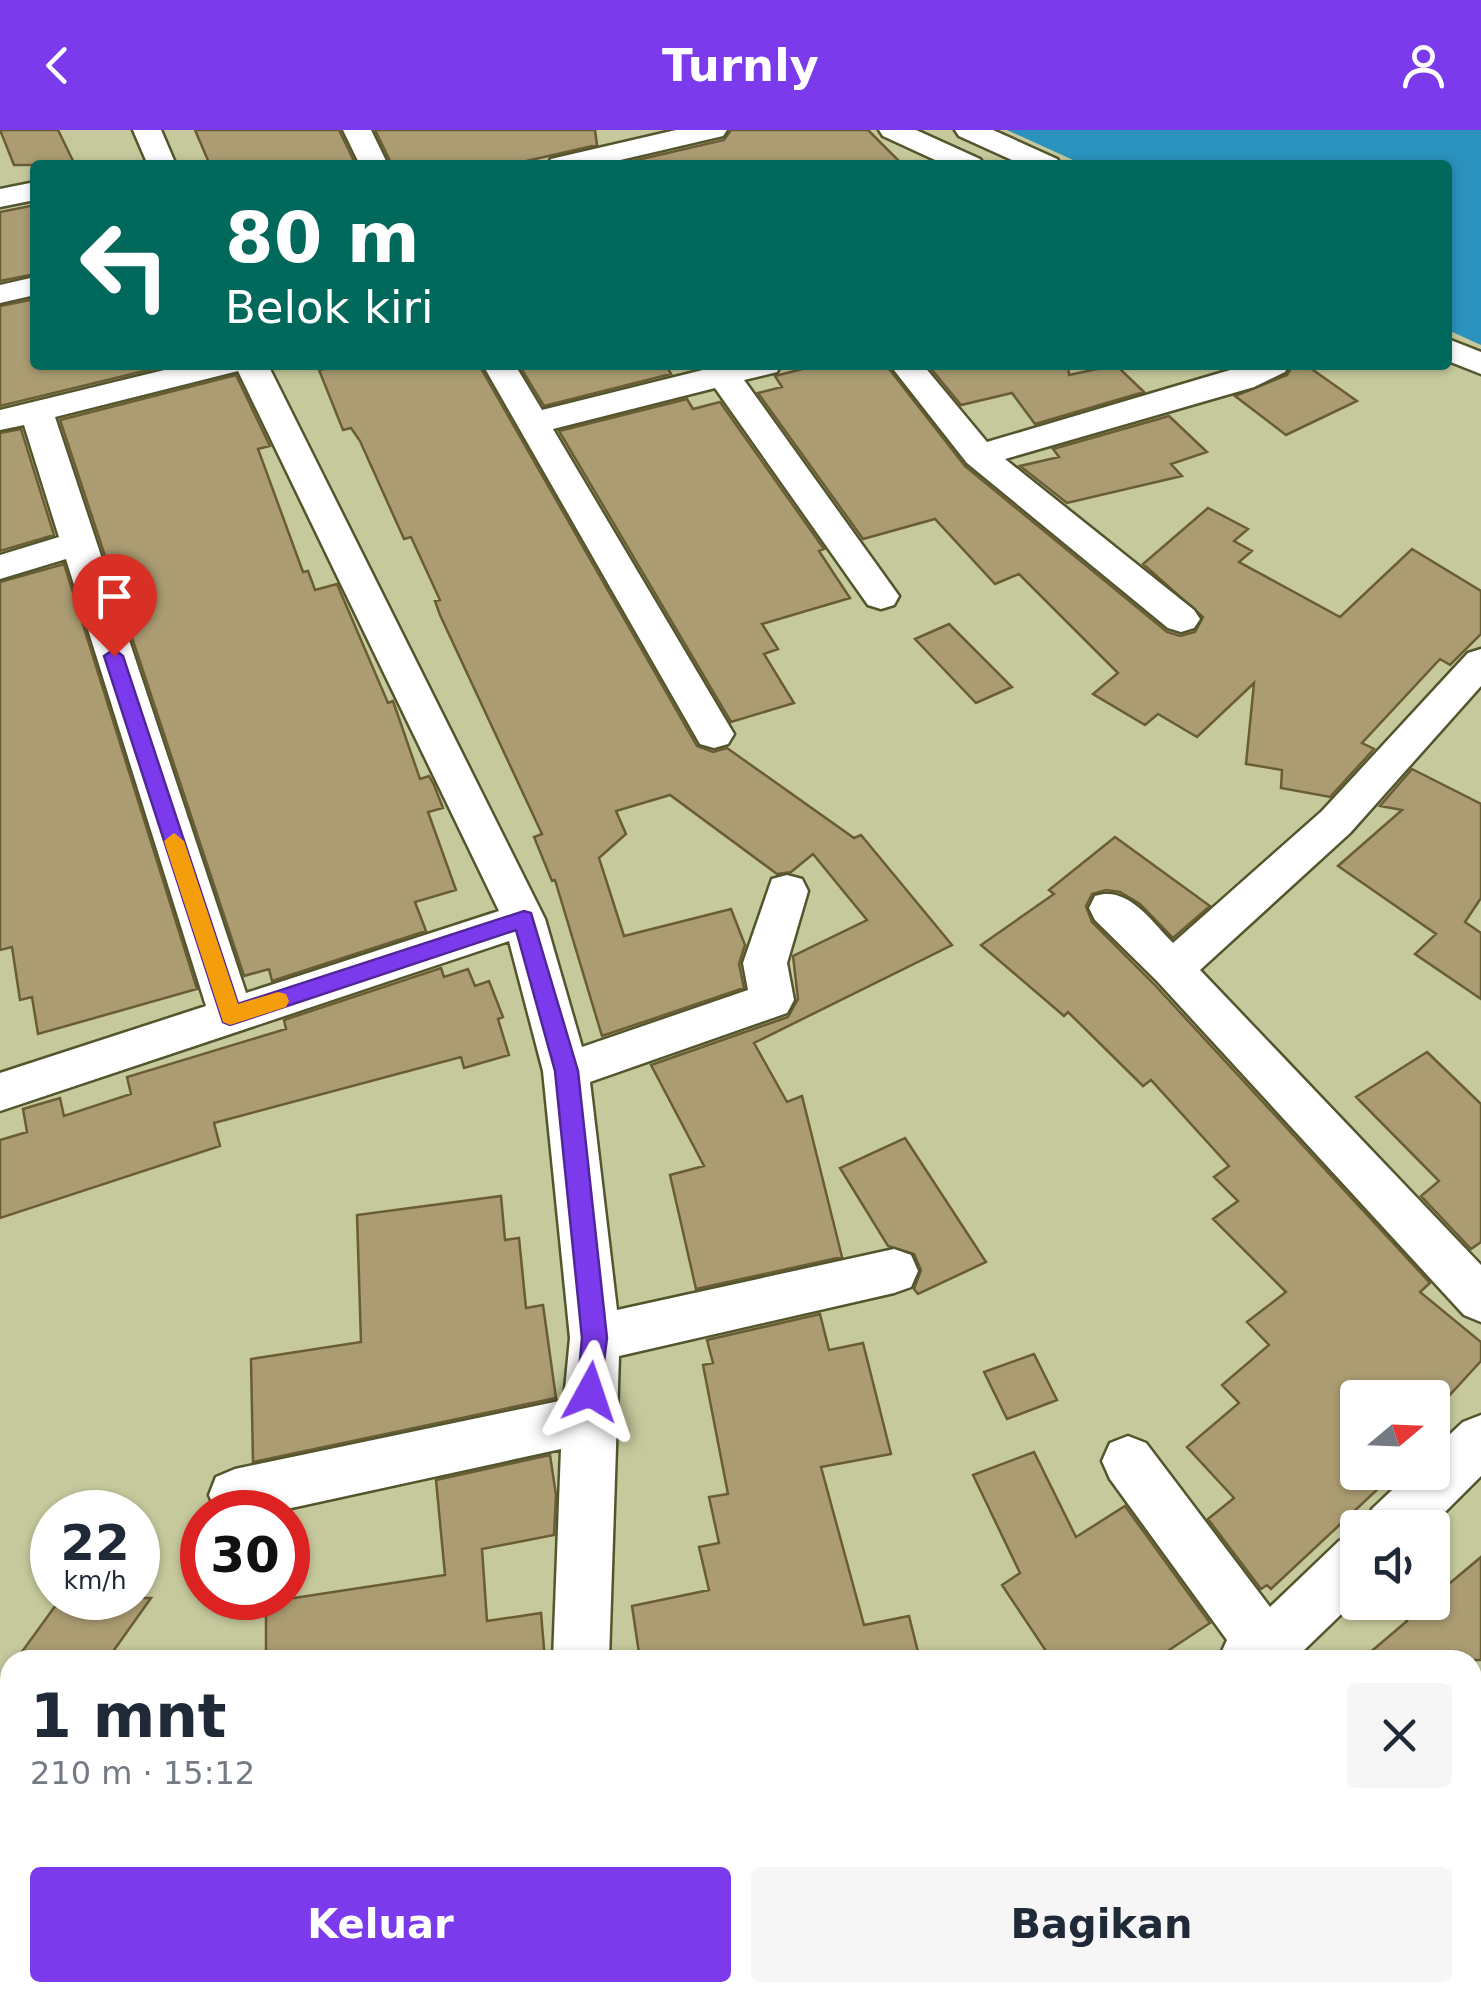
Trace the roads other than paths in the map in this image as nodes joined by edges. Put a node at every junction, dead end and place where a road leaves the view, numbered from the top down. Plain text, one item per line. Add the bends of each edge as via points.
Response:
1 (148, 130) edge
2 (357, 130) edge
3 (713, 130) edge
4 (893, 130) edge
5 (969, 130) edge
6 (160, 160) edge
7 (372, 160) edge
8 (583, 160) edge
9 (959, 160) edge
10 (1021, 160) edge
11 (30, 192) edge
12 (0, 198) edge
13 (30, 287) edge
14 (0, 294) edge
15 (1452, 351) edge
16 (1481, 364) edge
17 (206, 370) edge
18 (254, 370) edge
19 (502, 370) edge
20 (744, 370) edge
21 (910, 370) edge
22 (1263, 370) edge
23 (723, 375) junction
24 (18, 416) edge
25 (534, 423) junction
26 (979, 454) junction
27 (78, 544) junction
28 (0, 566) edge
29 (881, 596) dead end
30 (1181, 620) dead end
31 (1481, 662) edge
32 (714, 734) dead end
33 (787, 891) dead end
34 (1110, 908) dead end
35 (524, 919) junction
36 (1172, 970) junction
37 (230, 1016) junction
38 (566, 1071) junction
39 (0, 1092) edge
40 (894, 1271) dead end
41 (1481, 1299) edge
42 (595, 1338) junction
43 (588, 1419) junction
44 (1481, 1440) edge
45 (1128, 1461) dead end
46 (258, 1490) edge
47 (1409, 1510) edge
48 (1340, 1578) edge
49 (581, 1650) edge
50 (1259, 1650) edge
51 (1269, 1650) edge

1 - 6 street
2 - 7 street
3 - 8 street
4 - 9 street
5 - 10 street
11 - 12 street
13 - 14 street
15 - 16 street
17 - 24 street
18 - 35 street
19 - 25 street
20 - 23 street
21 - 26 street
22 - 26 street
23 - 25 street
23 - 29 street
24 - 27 street
25 - 32 street
26 - 30 street
27 - 28 street
27 - 37 street
31 - 36 street via 1336,822
33 - 38 street via 764,962 772,1000
34 - 36 street
35 - 37 street
35 - 38 street
36 - 41 street
37 - 39 street
38 - 42 street
40 - 42 street
42 - 43 street
43 - 46 street
43 - 49 street
44 - 47 street
45 - 50 street
48 - 51 street

